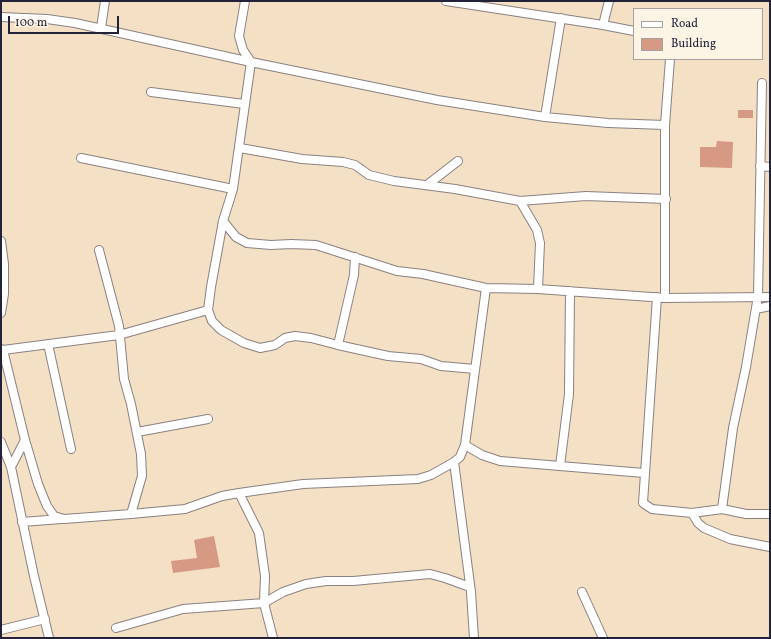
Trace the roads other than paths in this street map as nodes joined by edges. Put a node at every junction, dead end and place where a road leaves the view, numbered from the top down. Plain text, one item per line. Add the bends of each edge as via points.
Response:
1 (105, 1) edge
2 (245, 1) edge
3 (446, 1) edge
4 (609, 1) edge
5 (1, 17) edge
6 (561, 18) junction
7 (603, 25) junction
8 (101, 28) junction
9 (633, 31) edge
10 (670, 60) edge
11 (251, 62) junction
12 (762, 83) dead end
13 (151, 92) dead end
14 (244, 104) junction
15 (545, 117) junction
16 (665, 125) junction
17 (240, 148) junction
18 (81, 158) dead end
19 (458, 160) dead end
20 (760, 166) junction
21 (770, 167) edge
22 (427, 185) junction
23 (233, 189) junction
24 (666, 200) junction
25 (520, 201) junction
26 (223, 221) junction
27 (1, 241) edge
28 (99, 250) dead end
29 (356, 257) junction
30 (486, 288) junction
31 (538, 289) junction
32 (570, 291) junction
33 (758, 296) junction
34 (661, 298) junction
35 (769, 298) edge
36 (770, 306) edge
37 (756, 309) junction
38 (208, 310) junction
39 (1, 313) edge
40 (120, 335) junction
41 (48, 344) junction
42 (338, 346) junction
43 (2, 350) edge
44 (474, 369) junction
45 (208, 419) dead end
46 (137, 432) junction
47 (25, 440) junction
48 (1, 442) edge
49 (465, 445) junction
50 (71, 449) dead end
51 (482, 455) junction
52 (457, 459) junction
53 (560, 466) junction
54 (12, 467) junction
55 (644, 473) junction
56 (238, 493) junction
57 (722, 509) junction
58 (692, 513) junction
59 (131, 514) junction
60 (770, 514) edge
61 (64, 519) junction
62 (22, 522) junction
63 (770, 547) edge
64 (470, 587) junction
65 (582, 592) dead end
66 (264, 603) junction
67 (45, 619) junction
68 (116, 628) dead end
69 (1, 630) edge
70 (50, 638) edge
71 (273, 638) edge
72 (474, 638) edge
73 (604, 638) edge

1 - 8 street
2 - 11 street via 239,36 243,50
3 - 6 street
4 - 7 street
5 - 8 street via 46,19
6 - 7 street
6 - 15 street
7 - 9 street
8 - 11 street
10 - 16 street
11 - 14 street
11 - 15 street via 437,100
12 - 20 street
13 - 14 street
14 - 17 street
15 - 16 street
16 - 24 street
17 - 22 street via 302,159 343,162 355,165 369,175
17 - 23 street
18 - 23 street
19 - 22 street
20 - 21 street
20 - 33 street
22 - 25 street
23 - 26 street
24 - 25 street via 586,196
24 - 34 street
25 - 31 street via 537,230 540,243
26 - 29 street via 236,237 247,243 271,246 316,245
26 - 38 street
27 - 39 street via 4,294
28 - 40 street
29 - 30 street via 397,271
29 - 42 street
30 - 31 street
30 - 44 street
31 - 32 street
32 - 34 street
32 - 53 street via 569,394
33 - 34 street
33 - 35 street
33 - 37 street
34 - 55 street
36 - 37 street
37 - 57 street via 732,428
38 - 40 street
38 - 42 street via 212,321 222,330 244,343 260,348 275,346 285,338 294,336
40 - 41 street
40 - 46 street via 124,379
41 - 43 street
41 - 50 street
42 - 44 street via 421,360 441,366
43 - 47 street
44 - 49 street
45 - 46 street
46 - 59 street via 142,476
47 - 54 street
47 - 61 street via 47,506 54,516
48 - 54 street
49 - 51 street
49 - 52 street
51 - 52 street
51 - 53 street via 500,461
52 - 56 street via 431,475 418,479 303,484
52 - 64 street
53 - 55 street
54 - 62 street
55 - 58 street via 643,504 652,509
56 - 59 street via 185,509
56 - 66 street via 259,534 265,576
57 - 58 street
57 - 60 street via 746,514
58 - 63 street via 704,528 730,539
59 - 61 street
61 - 62 street
62 - 67 street
64 - 66 street via 430,574 326,581 306,584 283,592
64 - 72 street
65 - 73 street
66 - 68 street via 183,609
66 - 71 street
67 - 69 street
67 - 70 street

